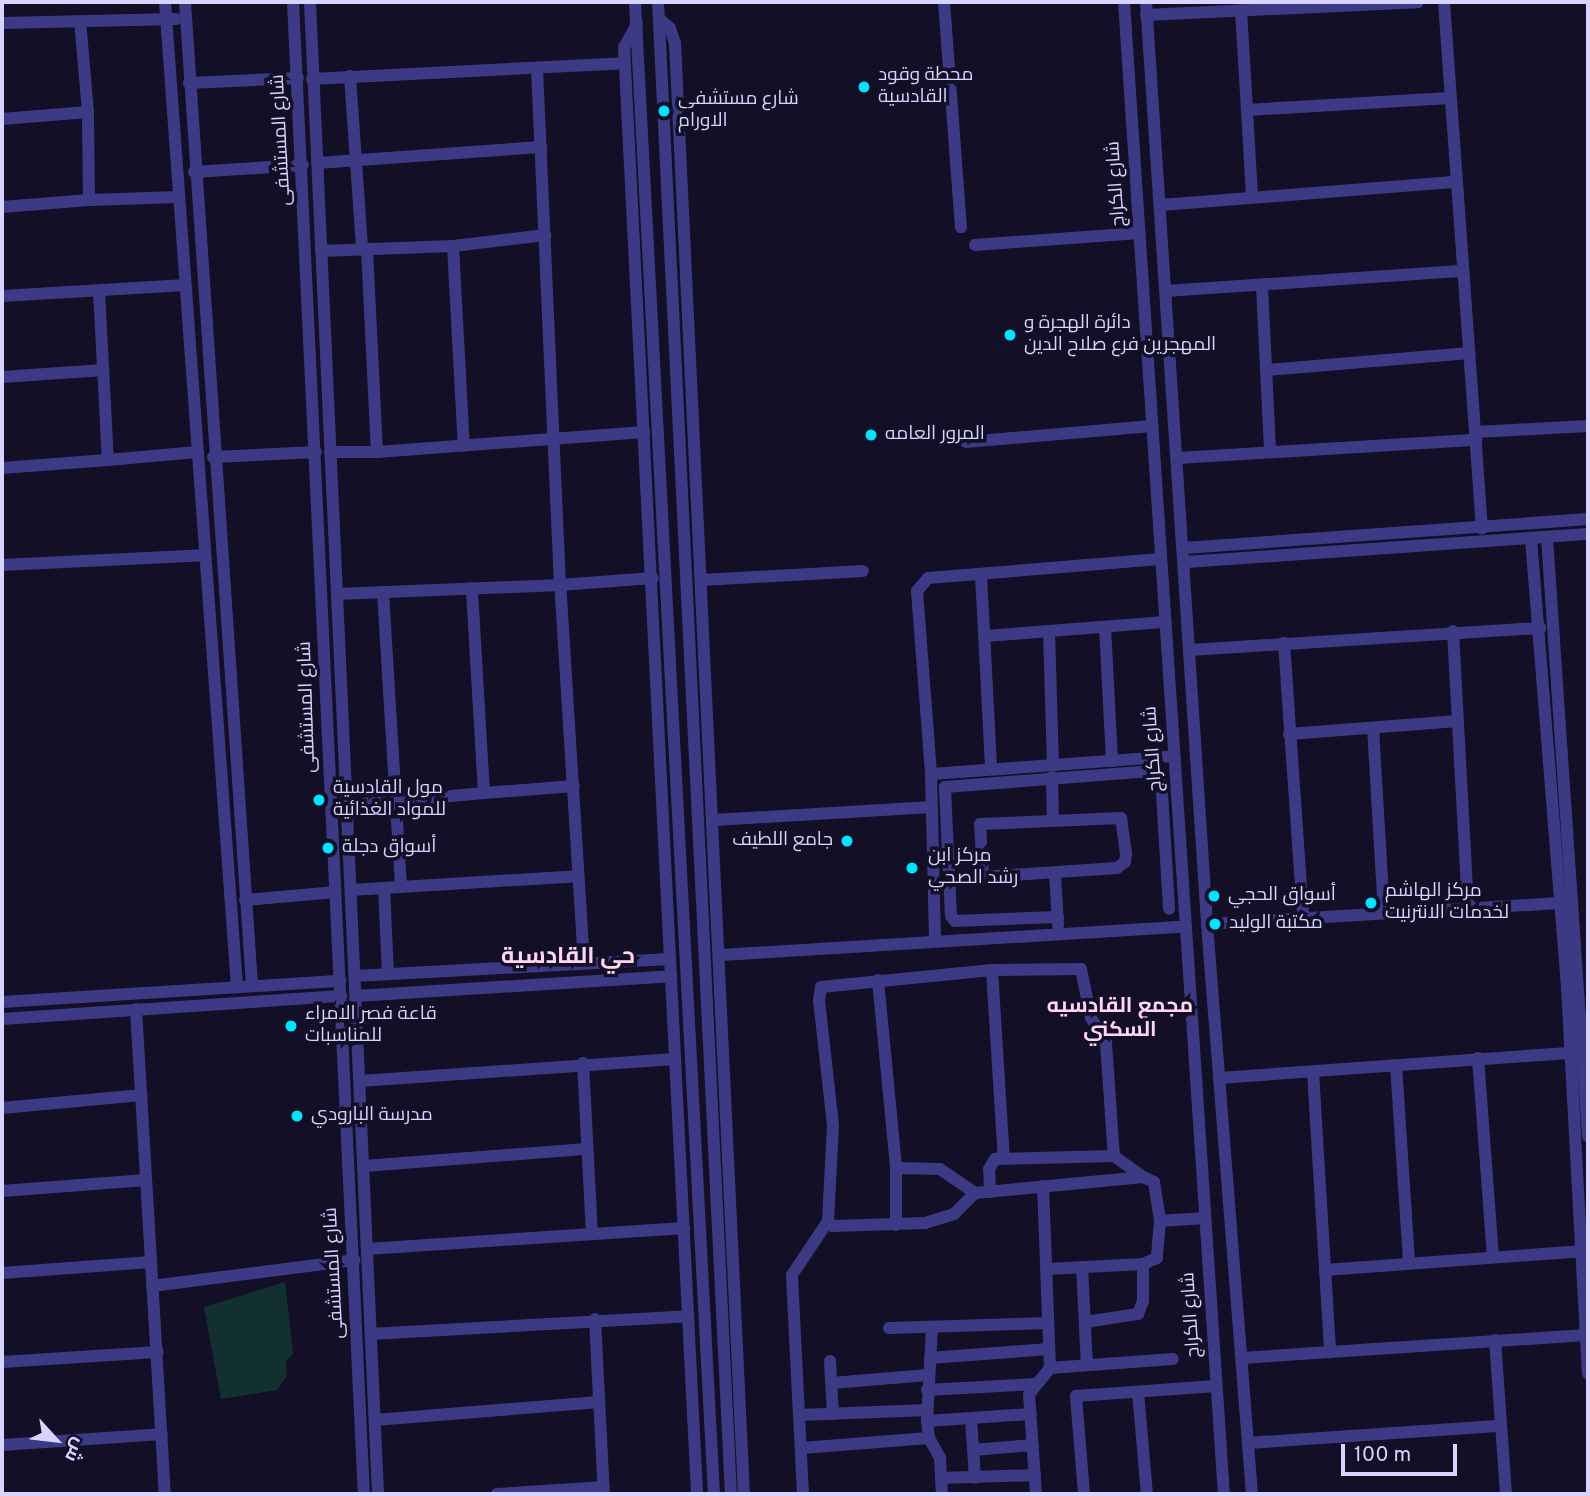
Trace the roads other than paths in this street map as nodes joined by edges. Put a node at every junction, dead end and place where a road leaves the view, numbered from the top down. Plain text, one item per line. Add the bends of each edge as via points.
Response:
1 (165, 2) edge
2 (185, 2) edge
3 (293, 2) edge
4 (310, 2) edge
5 (635, 2) edge
6 (658, 2) edge
7 (944, 2) edge
8 (1124, 2) edge
9 (1418, 2) edge
10 (1444, 2) edge
11 (1146, 8) edge
12 (1241, 10) junction
13 (184, 17) junction
14 (659, 19) junction
15 (169, 20) junction
16 (80, 21) junction
17 (2, 23) edge
18 (637, 24) junction
19 (625, 63) junction
20 (537, 69) junction
21 (350, 76) junction
22 (661, 77) junction
23 (299, 78) junction
24 (641, 78) junction
25 (313, 79) junction
26 (189, 83) junction
27 (1450, 98) junction
28 (1247, 110) junction
29 (88, 112) junction
30 (2, 119) edge
31 (315, 129) junction
32 (301, 130) junction
33 (541, 147) junction
34 (357, 161) junction
35 (317, 163) junction
36 (303, 165) junction
37 (194, 172) junction
38 (1456, 182) junction
39 (1252, 195) junction
40 (179, 197) junction
41 (89, 200) junction
42 (648, 204) junction
43 (667, 204) junction
44 (682, 204) junction
45 (633, 205) junction
46 (1161, 205) junction
47 (2, 207) edge
48 (961, 227) dead end
49 (1140, 233) junction
50 (545, 235) junction
51 (975, 245) dead end
52 (453, 246) junction
53 (364, 249) junction
54 (321, 251) junction
55 (1463, 271) junction
56 (186, 285) junction
57 (1262, 286) junction
58 (99, 291) junction
59 (1166, 291) junction
60 (2, 296) edge
61 (1469, 353) junction
62 (326, 358) junction
63 (312, 359) junction
64 (103, 370) junction
65 (1266, 370) junction
66 (691, 372) junction
67 (676, 373) junction
68 (657, 375) junction
69 (641, 376) junction
70 (2, 377) edge
71 (209, 398) junction
72 (194, 400) junction
73 (1174, 401) junction
74 (1151, 403) junction
75 (1152, 426) junction
76 (1588, 426) edge
77 (644, 432) junction
78 (1476, 436) junction
79 (550, 439) junction
80 (966, 442) dead end
81 (464, 446) junction
82 (197, 452) junction
83 (316, 452) junction
84 (330, 452) junction
85 (377, 452) junction
86 (1269, 452) junction
87 (213, 457) junction
88 (1178, 458) junction
89 (108, 460) junction
90 (2, 468) edge
91 (1588, 519) edge
92 (1482, 529) junction
93 (683, 530) junction
94 (664, 531) junction
95 (1588, 534) edge
96 (1547, 538) junction
97 (1531, 539) junction
98 (1386, 542) junction
99 (1184, 548) junction
100 (204, 555) junction
101 (1160, 559) junction
102 (1186, 562) junction
103 (2, 565) edge
104 (863, 571) dead end
105 (981, 575) junction
106 (653, 578) junction
107 (702, 580) junction
108 (560, 584) junction
109 (472, 588) junction
110 (1544, 589) junction
111 (383, 592) junction
112 (337, 594) junction
113 (1165, 622) junction
114 (1105, 627) junction
115 (1540, 628) junction
116 (1049, 631) junction
117 (1453, 631) junction
118 (986, 636) junction
119 (1284, 643) junction
120 (1190, 650) junction
121 (1458, 721) junction
122 (1373, 727) junction
123 (1289, 734) junction
124 (344, 740) junction
125 (328, 741) junction
126 (234, 743) junction
127 (219, 744) junction
128 (1174, 756) junction
129 (1112, 761) junction
130 (991, 769) junction
131 (1052, 771) junction
132 (931, 774) junction
133 (574, 786) junction
134 (484, 793) junction
135 (663, 799) junction
136 (677, 799) junction
137 (394, 800) junction
138 (348, 805) junction
139 (932, 807) junction
140 (714, 820) junction
141 (1053, 820) junction
142 (1561, 836) junction
143 (1562, 856) junction
144 (716, 872) junction
145 (701, 874) junction
146 (1055, 874) junction
147 (578, 876) junction
148 (401, 886) junction
149 (384, 887) junction
150 (351, 890) junction
151 (336, 892) junction
152 (245, 900) junction
153 (1559, 902) junction
154 (1468, 908) junction
155 (1169, 909) dead end
156 (1384, 913) junction
157 (1058, 917) junction
158 (1303, 918) junction
159 (1207, 924) junction
160 (1185, 927) junction
161 (1058, 932) junction
162 (935, 940) junction
163 (720, 954) junction
164 (670, 959) junction
165 (584, 963) junction
166 (481, 969) junction
167 (992, 970) junction
168 (388, 974) junction
169 (355, 976) junction
170 (671, 976) junction
171 (878, 980) junction
172 (340, 981) junction
173 (252, 986) junction
174 (237, 987) junction
175 (1583, 987) edge
176 (483, 988) junction
177 (163, 991) junction
178 (341, 996) junction
179 (356, 996) junction
180 (66, 997) junction
181 (2, 1002) edge
182 (163, 1007) junction
183 (136, 1009) junction
184 (68, 1013) junction
185 (2, 1019) edge
186 (708, 1020) junction
187 (688, 1021) junction
188 (1572, 1054) junction
189 (1478, 1058) junction
190 (675, 1059) junction
191 (583, 1063) junction
192 (1396, 1065) junction
193 (1313, 1072) junction
194 (1219, 1079) junction
195 (360, 1081) junction
196 (1586, 1081) edge
197 (141, 1095) junction
198 (2, 1108) edge
199 (1223, 1120) junction
200 (1198, 1122) junction
201 (1588, 1137) edge
202 (586, 1149) junction
203 (1114, 1156) junction
204 (1004, 1159) junction
205 (364, 1166) junction
206 (896, 1168) junction
207 (1143, 1177) junction
208 (146, 1180) junction
209 (1043, 1186) junction
210 (697, 1189) junction
211 (732, 1189) junction
212 (716, 1190) junction
213 (2, 1191) edge
214 (682, 1191) junction
215 (990, 1192) junction
216 (975, 1193) junction
217 (1583, 1201) edge
218 (365, 1207) junction
219 (352, 1208) junction
220 (1205, 1218) junction
221 (1160, 1220) junction
222 (828, 1221) junction
223 (896, 1225) junction
224 (684, 1228) junction
225 (592, 1233) junction
226 (368, 1249) junction
227 (1581, 1251) junction
228 (1493, 1256) junction
229 (354, 1261) junction
230 (151, 1262) junction
231 (1409, 1263) junction
232 (1143, 1264) junction
233 (1082, 1267) junction
234 (1047, 1269) junction
235 (1325, 1270) junction
236 (2, 1273) edge
237 (152, 1286) junction
238 (688, 1316) junction
239 (594, 1318) junction
240 (1048, 1322) junction
241 (1085, 1322) junction
242 (932, 1327) junction
243 (890, 1328) dead end
244 (371, 1334) junction
245 (1586, 1335) junction
246 (1495, 1340) junction
247 (1049, 1349) junction
248 (158, 1352) junction
249 (1331, 1352) junction
250 (930, 1358) junction
251 (1241, 1358) junction
252 (1172, 1359) dead end
253 (830, 1361) dead end
254 (2, 1362) edge
255 (1087, 1366) junction
256 (1050, 1368) junction
257 (1588, 1373) edge
258 (928, 1375) junction
259 (831, 1383) junction
260 (1034, 1384) junction
261 (1216, 1386) junction
262 (927, 1390) junction
263 (1138, 1392) junction
264 (598, 1402) junction
265 (833, 1414) junction
266 (1031, 1414) junction
267 (799, 1415) junction
268 (927, 1415) junction
269 (971, 1418) junction
270 (375, 1420) junction
271 (1500, 1426) junction
272 (711, 1427) junction
273 (728, 1427) junction
274 (162, 1434) junction
275 (929, 1438) junction
276 (1248, 1443) junction
277 (2, 1445) edge
278 (1033, 1445) junction
279 (802, 1448) junction
280 (973, 1450) junction
281 (362, 1454) junction
282 (376, 1454) junction
283 (1035, 1475) junction
284 (941, 1478) junction
285 (975, 1478) junction
286 (604, 1491) edge
287 (165, 1494) edge
288 (364, 1494) edge
289 (378, 1494) edge
290 (497, 1494) edge
291 (697, 1494) edge
292 (714, 1494) edge
293 (731, 1494) edge
294 (744, 1494) edge
295 (803, 1494) edge
296 (942, 1494) edge
297 (1036, 1494) edge
298 (1084, 1494) edge
299 (1147, 1494) edge
300 (1224, 1494) edge
301 (1252, 1494) edge
302 (1506, 1494) edge

1 - 15 street
2 - 13 street
3 - 23 street, شارع المستشفى
4 - 25 street, شارع المستشفى
5 - 18 street
6 - 14 street
7 - 48 street
8 - 49 street, شارع الكراج
9 - 12 street
10 - 27 street
11 - 12 street
11 - 46 street
12 - 28 street
13 - 15 street
13 - 26 street
14 - 22 street
14 - 44 street via 670,29 675,43
15 - 16 street
15 - 40 street
16 - 17 street
16 - 29 street
18 - 19 street via 625,39
18 - 24 street
19 - 20 street
19 - 45 street
20 - 21 street via 458,68
20 - 33 street
21 - 25 street
21 - 34 street
22 - 24 street
22 - 43 street
23 - 26 street
23 - 32 street, شارع المستشفى
24 - 42 street
25 - 31 street, شارع المستشفى
26 - 37 street
27 - 28 street
27 - 38 street
28 - 39 street
29 - 30 street
29 - 41 street
31 - 32 street
31 - 35 street, شارع المستشفى
32 - 36 street, شارع المستشفى
33 - 34 street
33 - 50 street
34 - 35 street
34 - 53 street
35 - 54 street, شارع المستشفى
36 - 37 street
36 - 63 street, شارع المستشفى
37 - 71 street
38 - 39 street
38 - 55 street
39 - 46 street
40 - 41 street
40 - 56 street
41 - 47 street
42 - 45 street
42 - 68 street
43 - 44 street
43 - 67 street
44 - 66 street
45 - 69 street
46 - 59 street
49 - 51 street
49 - 74 street, شارع الكراج
50 - 52 street
50 - 79 street via 552,367
52 - 53 street
52 - 81 street
53 - 54 street
53 - 85 street
54 - 62 street, شارع المستشفى
55 - 57 street
55 - 61 street
56 - 58 street
56 - 72 street
57 - 59 street
57 - 65 street
58 - 60 street
58 - 64 street
59 - 73 street
61 - 65 street
61 - 78 street
62 - 63 street
62 - 84 street, شارع المستشفى
63 - 83 street, شارع المستشفى
64 - 70 street
64 - 89 street
65 - 86 street
66 - 67 street
66 - 107 street
67 - 93 street
68 - 69 street
68 - 94 street
69 - 77 street
71 - 72 street
71 - 87 street
72 - 82 street
73 - 74 street
73 - 88 street
74 - 75 street, شارع الكراج
75 - 80 street
75 - 101 street, شارع الكراج
76 - 78 street
77 - 79 street
77 - 106 street
78 - 86 street
78 - 92 street
79 - 81 street
79 - 108 street
81 - 85 street
82 - 89 street
82 - 100 street
83 - 87 street
83 - 125 street, شارع المستشفى
84 - 85 street
84 - 112 street, شارع المستشفى
86 - 88 street
87 - 126 street
88 - 99 street
89 - 90 street
91 - 92 street
92 - 98 street
93 - 94 street
93 - 145 street
94 - 136 street
95 - 96 street
96 - 97 street
96 - 110 street
97 - 98 street
97 - 110 street
98 - 99 street
98 - 102 street
99 - 102 street
100 - 103 street
100 - 127 street
101 - 105 street
101 - 113 street, شارع الكراج
102 - 120 street
104 - 107 street
105 - 118 street
105 - 132 street via 928,578 917,590
106 - 108 street
106 - 135 street
107 - 140 street
108 - 109 street
108 - 133 street
109 - 111 street
109 - 134 street
110 - 115 street
110 - 142 street
111 - 112 street
111 - 137 street
112 - 124 street, شارع المستشفى
113 - 114 street
113 - 128 street, شارع الكراج
114 - 116 street
114 - 129 street
115 - 117 street
115 - 142 street
116 - 118 street
116 - 131 street
117 - 119 street
117 - 121 street
118 - 130 street
119 - 120 street
119 - 123 street
120 - 159 street
121 - 122 street
121 - 154 street
122 - 123 street
122 - 156 street
123 - 158 street
124 - 125 street
124 - 138 street, شارع المستشفى
125 - 151 street, شارع المستشفى
126 - 127 street
126 - 152 street
127 - 174 street
128 - 129 street
128 - 160 street, شارع الكراج
129 - 131 street
130 - 131 street
130 - 132 street
131 - 141 street
131 - 155 street via 1159,774
131 - 157 street via 956,783 942,793 955,921
132 - 139 street
133 - 134 street
133 - 147 street
134 - 137 street
135 - 136 street
135 - 164 street
136 - 187 street
137 - 138 street
137 - 148 street
138 - 150 street, شارع المستشفى
139 - 140 street
139 - 162 street
140 - 144 street
141 - 146 street via 1121,818 1126,854 1117,868
141 - 146 street via 980,824 984,877
142 - 143 street
143 - 153 street
143 - 175 street
144 - 145 street
144 - 163 street
145 - 186 street
146 - 157 street
147 - 148 street
147 - 165 street
148 - 149 street
149 - 150 street
149 - 168 street
150 - 169 street, شارع المستشفى
151 - 152 street
151 - 172 street, شارع المستشفى
152 - 173 street
153 - 154 street
153 - 188 street
154 - 156 street
156 - 158 street
157 - 161 street
158 - 159 street
159 - 194 street
160 - 161 street
160 - 200 street, شارع الكراج
161 - 162 street
162 - 163 street
163 - 211 street
164 - 165 street
164 - 170 street
165 - 166 street
166 - 168 street
166 - 176 street
167 - 171 street
167 - 203 street via 1074,968 1085,975 1091,1018 1106,1043
167 - 204 street
168 - 169 street
169 - 179 street, شارع المستشفى
170 - 176 street
170 - 190 street
171 - 206 street
171 - 222 street via 821,987 819,992 833,1125
172 - 173 street
172 - 178 street, شارع المستشفى
173 - 174 street
174 - 177 street
175 - 196 street
176 - 179 street
177 - 180 street
177 - 182 street
178 - 182 street
178 - 219 street, شارع المستشفى
179 - 195 street, شارع المستشفى
180 - 181 street
180 - 184 street
182 - 183 street
183 - 184 street
183 - 197 street
184 - 185 street
186 - 187 street
186 - 212 street
187 - 210 street
188 - 189 street
188 - 217 street
189 - 192 street
189 - 228 street
190 - 191 street
190 - 214 street
191 - 195 street
191 - 202 street
192 - 193 street
192 - 231 street
193 - 194 street
193 - 235 street
194 - 199 street
195 - 205 street, شارع المستشفى
196 - 201 street
197 - 198 street
197 - 208 street
199 - 200 street
199 - 251 street
200 - 220 street, شارع الكراج
202 - 205 street
202 - 225 street
203 - 204 street
203 - 207 street
204 - 215 street via 991,1163
205 - 218 street, شارع المستشفى
206 - 216 street via 940,1170
206 - 223 street
207 - 209 street
207 - 221 street via 1154,1182
208 - 213 street
208 - 230 street
209 - 215 street
209 - 234 street
210 - 214 street
210 - 272 street
211 - 212 street
211 - 294 street
212 - 273 street
214 - 224 street
215 - 216 street
216 - 223 street via 954,1214
217 - 227 street
218 - 219 street
218 - 226 street, شارع المستشفى
219 - 229 street, شارع المستشفى
220 - 221 street
220 - 261 street, شارع الكراج
221 - 232 street via 1161,1253
222 - 223 street via 832,1226
222 - 267 street via 792,1275
224 - 225 street
224 - 238 street
225 - 226 street
226 - 244 street, شارع المستشفى
227 - 228 street
227 - 245 street
228 - 231 street
229 - 237 street
229 - 281 street, شارع المستشفى
230 - 236 street
230 - 237 street
231 - 235 street
232 - 233 street
232 - 241 street via 1143,1301 1138,1314
233 - 234 street
233 - 241 street
234 - 240 street
235 - 249 street
237 - 248 street
238 - 239 street
238 - 291 street
239 - 244 street
239 - 264 street
240 - 242 street
240 - 247 street
241 - 255 street
242 - 243 street
242 - 250 street
244 - 270 street, شارع المستشفى
245 - 246 street
245 - 257 street
246 - 249 street
246 - 271 street
247 - 250 street
247 - 256 street
248 - 254 street
248 - 274 street
249 - 251 street
250 - 258 street
251 - 276 street
252 - 255 street
253 - 259 street
255 - 256 street
256 - 260 street
258 - 259 street
258 - 262 street
259 - 265 street
260 - 262 street
260 - 266 street via 1029,1394
261 - 263 street
261 - 300 street, شارع الكراج
262 - 268 street
263 - 298 street via 1076,1396
263 - 299 street
264 - 270 street
264 - 286 street
265 - 267 street
265 - 268 street
266 - 269 street
266 - 278 street
267 - 279 street
268 - 269 street
268 - 275 street
269 - 280 street
270 - 282 street, شارع المستشفى
271 - 276 street
271 - 302 street
272 - 273 street
272 - 292 street
273 - 293 street
274 - 277 street
274 - 287 street
275 - 279 street
275 - 284 street via 937,1449
276 - 301 street
278 - 280 street
278 - 283 street
279 - 295 street
280 - 285 street
281 - 282 street
281 - 288 street, شارع المستشفى
282 - 289 street, شارع المستشفى
283 - 285 street
283 - 297 street
284 - 285 street
284 - 296 street
286 - 290 street

